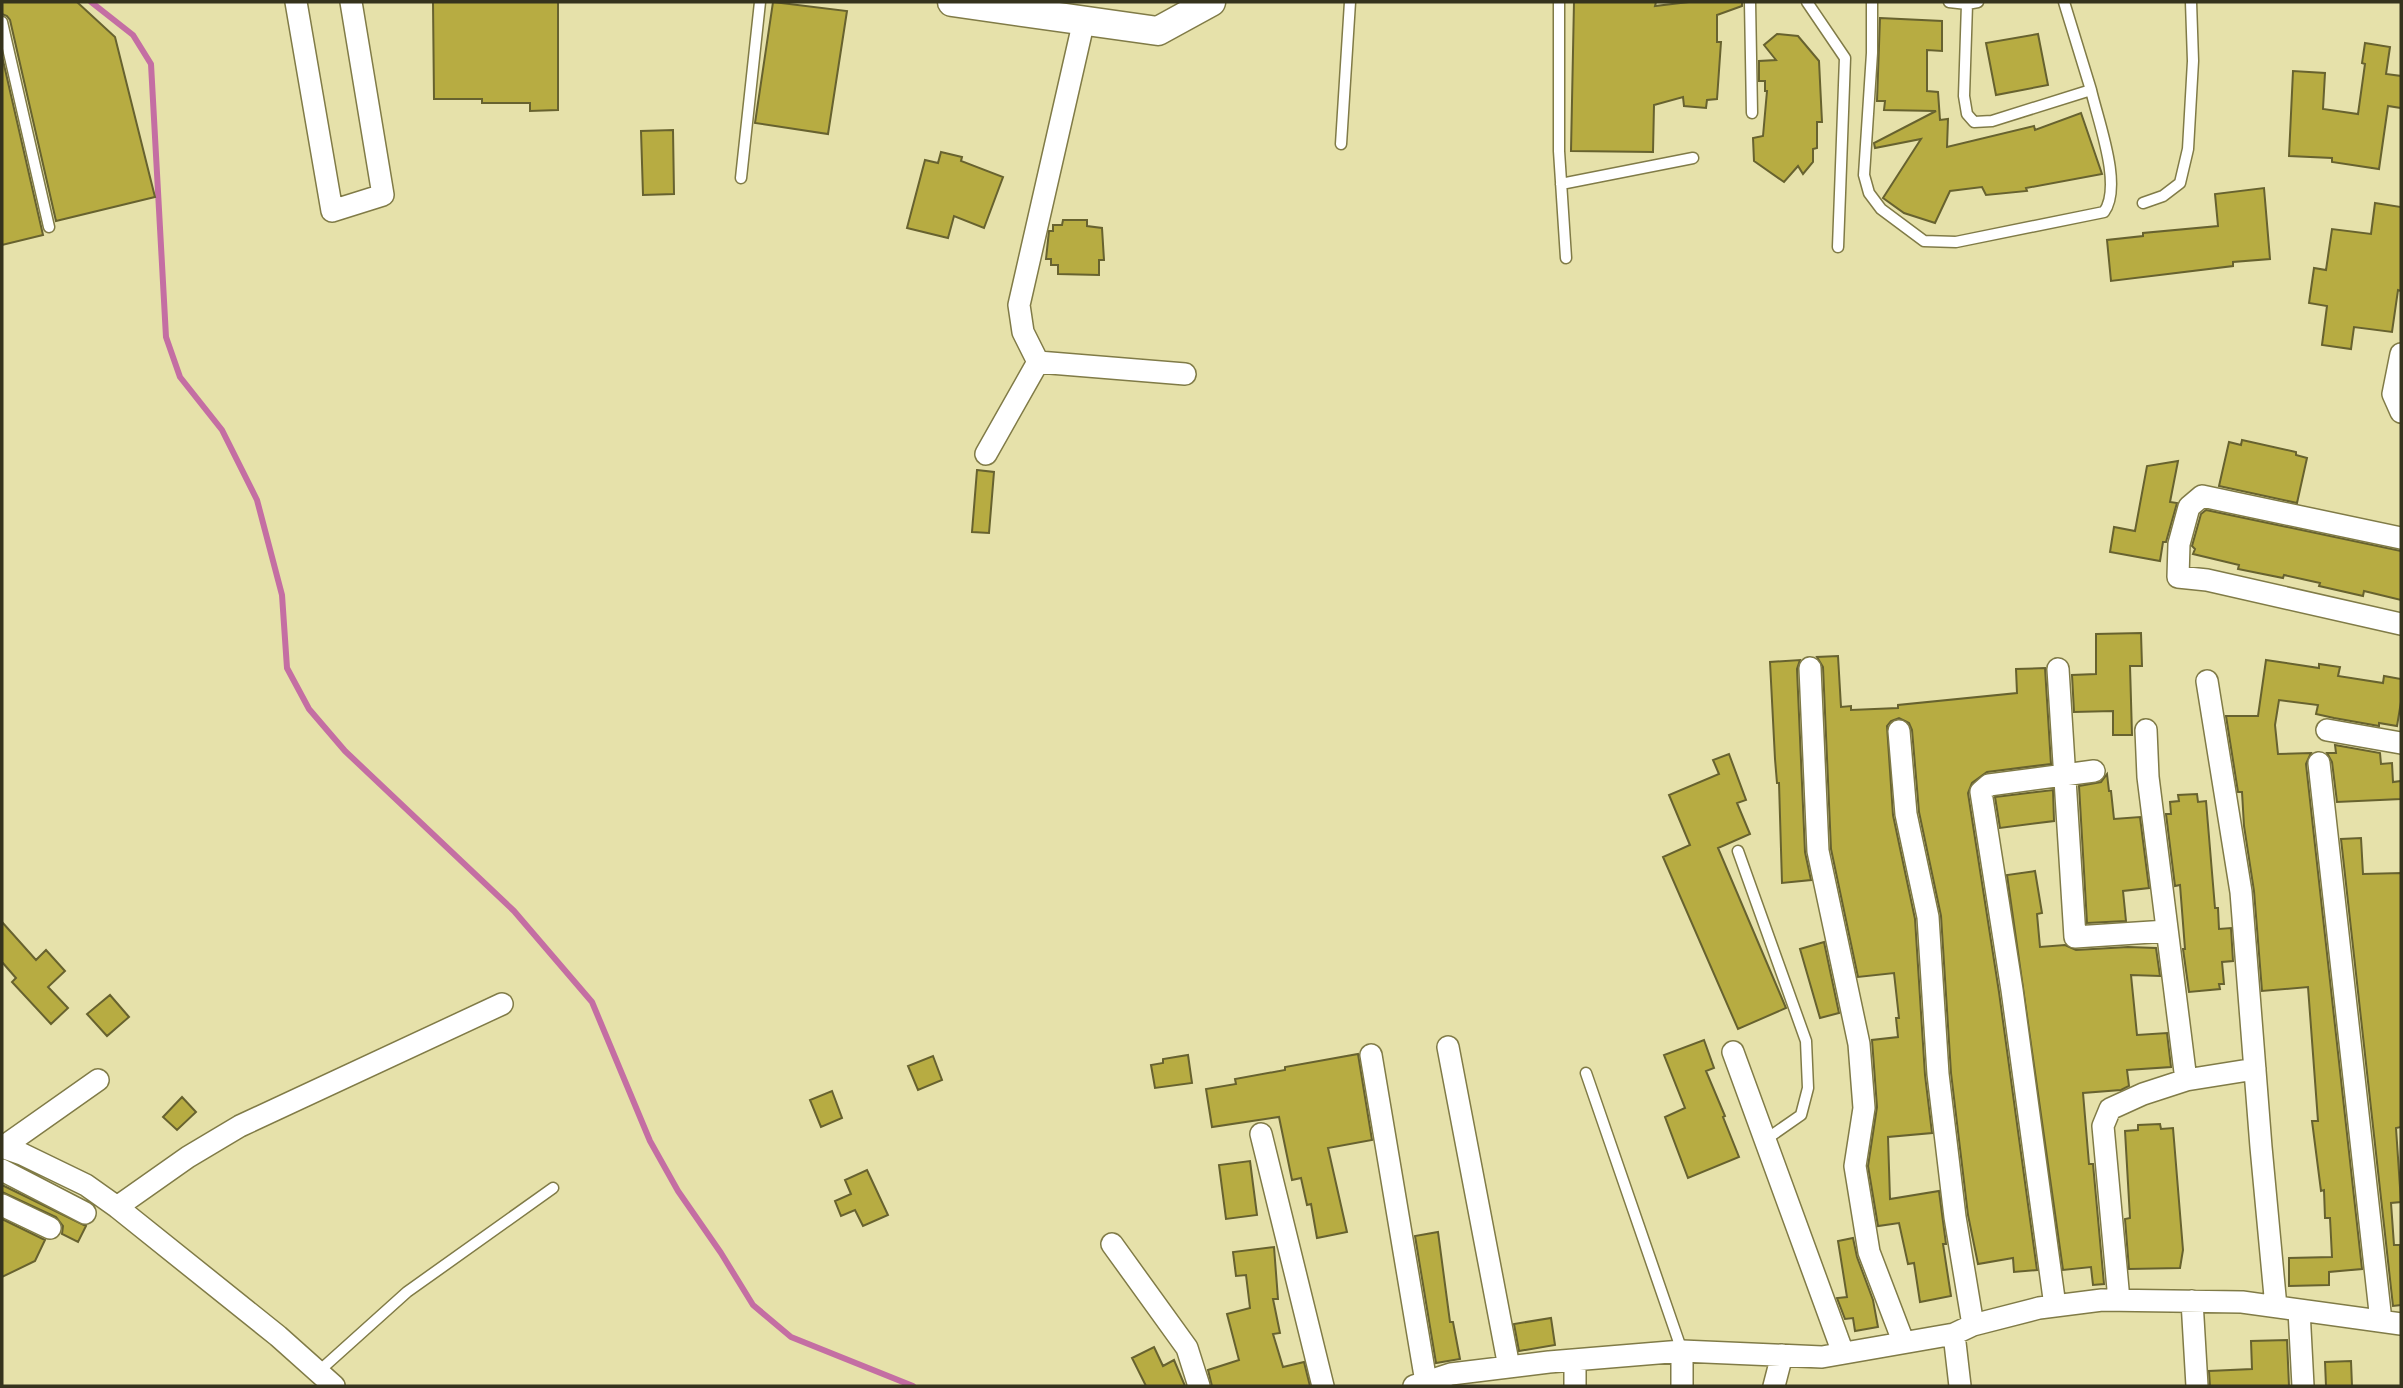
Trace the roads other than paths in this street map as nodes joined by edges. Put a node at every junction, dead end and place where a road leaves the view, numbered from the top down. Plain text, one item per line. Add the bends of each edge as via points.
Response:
1 (296, 2) edge
2 (351, 2) edge
3 (760, 2) edge
4 (953, 2) edge
5 (1211, 2) edge
6 (1349, 2) edge
7 (1559, 2) edge
8 (1750, 2) edge
9 (1807, 2) edge
10 (1872, 2) edge
11 (1949, 2) edge
12 (2064, 2) edge
13 (2191, 2) edge
14 (1972, 3) edge
15 (1084, 20) junction
16 (2, 22) edge
17 (2091, 90) junction
18 (1752, 113) dead end
19 (1341, 144) dead end
20 (1693, 158) dead end
21 (741, 178) dead end
22 (1562, 184) junction
23 (2143, 203) dead end
24 (49, 227) dead end
25 (1838, 247) dead end
26 (1566, 258) dead end
27 (2401, 354) edge
28 (1038, 362) junction
29 (1185, 374) dead end
30 (2401, 412) edge
31 (986, 454) dead end
32 (2401, 538) edge
33 (2401, 624) edge
34 (1810, 668) dead end
35 (2058, 669) dead end
36 (2207, 681) dead end
37 (2146, 730) dead end
38 (2327, 730) dead end
39 (1899, 731) dead end
40 (2401, 743) edge
41 (2319, 762) dead end
42 (2094, 771) dead end
43 (2063, 775) junction
44 (1738, 851) dead end
45 (2167, 931) junction
46 (502, 1004) dead end
47 (1448, 1047) dead end
48 (1733, 1052) dead end
49 (1371, 1055) dead end
50 (2255, 1069) junction
51 (1586, 1073) dead end
52 (98, 1080) dead end
53 (2186, 1080) junction
54 (1261, 1134) dead end
55 (1765, 1140) junction
56 (2, 1147) edge
57 (2, 1170) edge
58 (553, 1188) dead end
59 (2, 1205) edge
60 (117, 1208) junction
61 (85, 1213) dead end
62 (50, 1228) dead end
63 (1112, 1244) dead end
64 (2119, 1300) junction
65 (2192, 1301) junction
66 (2055, 1306) junction
67 (2276, 1307) junction
68 (2300, 1310) junction
69 (2391, 1322) edge
70 (1964, 1329) junction
71 (1903, 1341) junction
72 (1682, 1351) junction
73 (1843, 1353) junction
74 (1782, 1355) junction
75 (1575, 1360) junction
76 (1509, 1367) junction
77 (318, 1372) junction
78 (1484, 1378) edge
79 (1420, 1384) edge
80 (334, 1386) edge
81 (1199, 1386) edge
82 (1323, 1386) edge
83 (1576, 1386) edge
84 (1682, 1386) edge
85 (1774, 1386) edge
86 (1960, 1386) edge
87 (2197, 1386) edge
88 (2303, 1386) edge

1 - 2 street via 332,211 383,195
3 - 21 lane
4 - 15 street
5 - 15 street via 1158,31
6 - 19 lane
7 - 22 lane
8 - 18 lane
9 - 25 lane via 1845,58
10 - 17 lane via 1864,175 1869,194 1881,209 1924,241 1956,242 2104,212 2113,180
11 - 14 lane
12 - 17 lane
13 - 23 lane via 2188,149 2180,183
14 - 17 lane via 1964,96 1967,114 1974,122 1992,121
15 - 28 street via 1019,305 1023,332
16 - 24 lane
20 - 22 lane
22 - 26 lane
27 - 30 street via 2393,394
28 - 29 street
28 - 31 street
32 - 33 street via 2202,496 2189,507 2179,544 2178,577
34 - 71 street via 1818,851 1859,1044 1864,1108 1856,1166 1870,1252
35 - 43 street
36 - 50 street via 2241,892
37 - 45 street
38 - 40 street
39 - 70 street via 1906,814 1928,917 1938,1074
41 - 69 street
42 - 43 street
43 - 45 street via 2075,937
43 - 66 street via 1989,785 1981,792
44 - 55 lane via 1807,1041 1808,1088 1801,1115
45 - 53 street
46 - 60 street via 240,1126
47 - 76 street
48 - 55 street
49 - 79 street
50 - 53 street
50 - 67 street
51 - 72 lane
52 - 56 street
53 - 64 street via 2110,1109 2103,1126
54 - 82 street
55 - 73 street
56 - 60 street via 86,1185
57 - 61 street
58 - 77 lane via 407,1292
59 - 62 street
60 - 77 street
63 - 81 street via 1187,1348
64 - 65 street
64 - 66 street
65 - 67 street
65 - 87 street
66 - 70 street
67 - 68 street
68 - 69 street
68 - 88 street
70 - 71 street
70 - 86 street
71 - 73 street
72 - 74 street
72 - 75 street
72 - 84 street
73 - 74 street
74 - 85 street
75 - 76 street
75 - 83 street
76 - 78 street
77 - 80 street
78 - 79 street via 1451,1374

